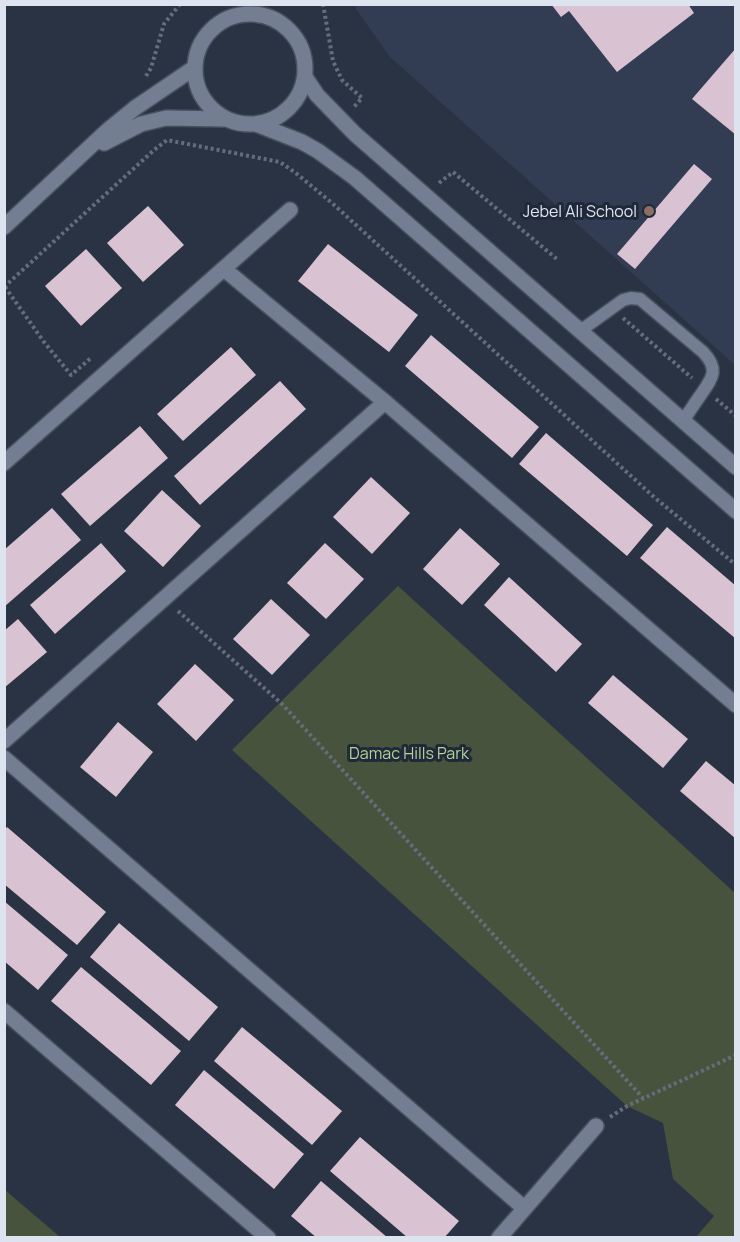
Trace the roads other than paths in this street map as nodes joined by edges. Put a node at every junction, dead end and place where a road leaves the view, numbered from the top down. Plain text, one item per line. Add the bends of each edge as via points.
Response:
1 (194, 68) junction
2 (305, 77) junction
3 (225, 119) junction
4 (256, 124) junction
5 (83, 155) junction
6 (290, 210) dead end
7 (4, 227) edge
8 (224, 269) junction
9 (580, 331) junction
10 (385, 402) junction
11 (683, 421) junction
12 (4, 463) edge
13 (735, 467) edge
14 (735, 511) edge
15 (735, 705) edge
16 (4, 741) edge
17 (4, 759) edge
18 (4, 1011) edge
19 (596, 1126) road end
20 (524, 1208) junction
21 (268, 1238) edge
22 (499, 1238) edge

1 - 2 street via 197,51 219,23 254,14 272,18 294,36 301,48
1 - 3 street via 202,98
1 - 5 street via 135,108
2 - 4 street via 301,91 288,109 270,121
2 - 9 street via 354,134
3 - 4 street
3 - 5 street via 166,118 141,124
4 - 14 street via 302,142 356,178
5 - 7 street
6 - 8 street
8 - 10 street
8 - 12 street
9 - 11 street
9 - 11 lane via 611,307 631,298 640,299 703,352 711,360 712,380
10 - 15 street
10 - 16 street
11 - 13 street
17 - 20 street
18 - 21 street
19 - 20 street
20 - 22 street

